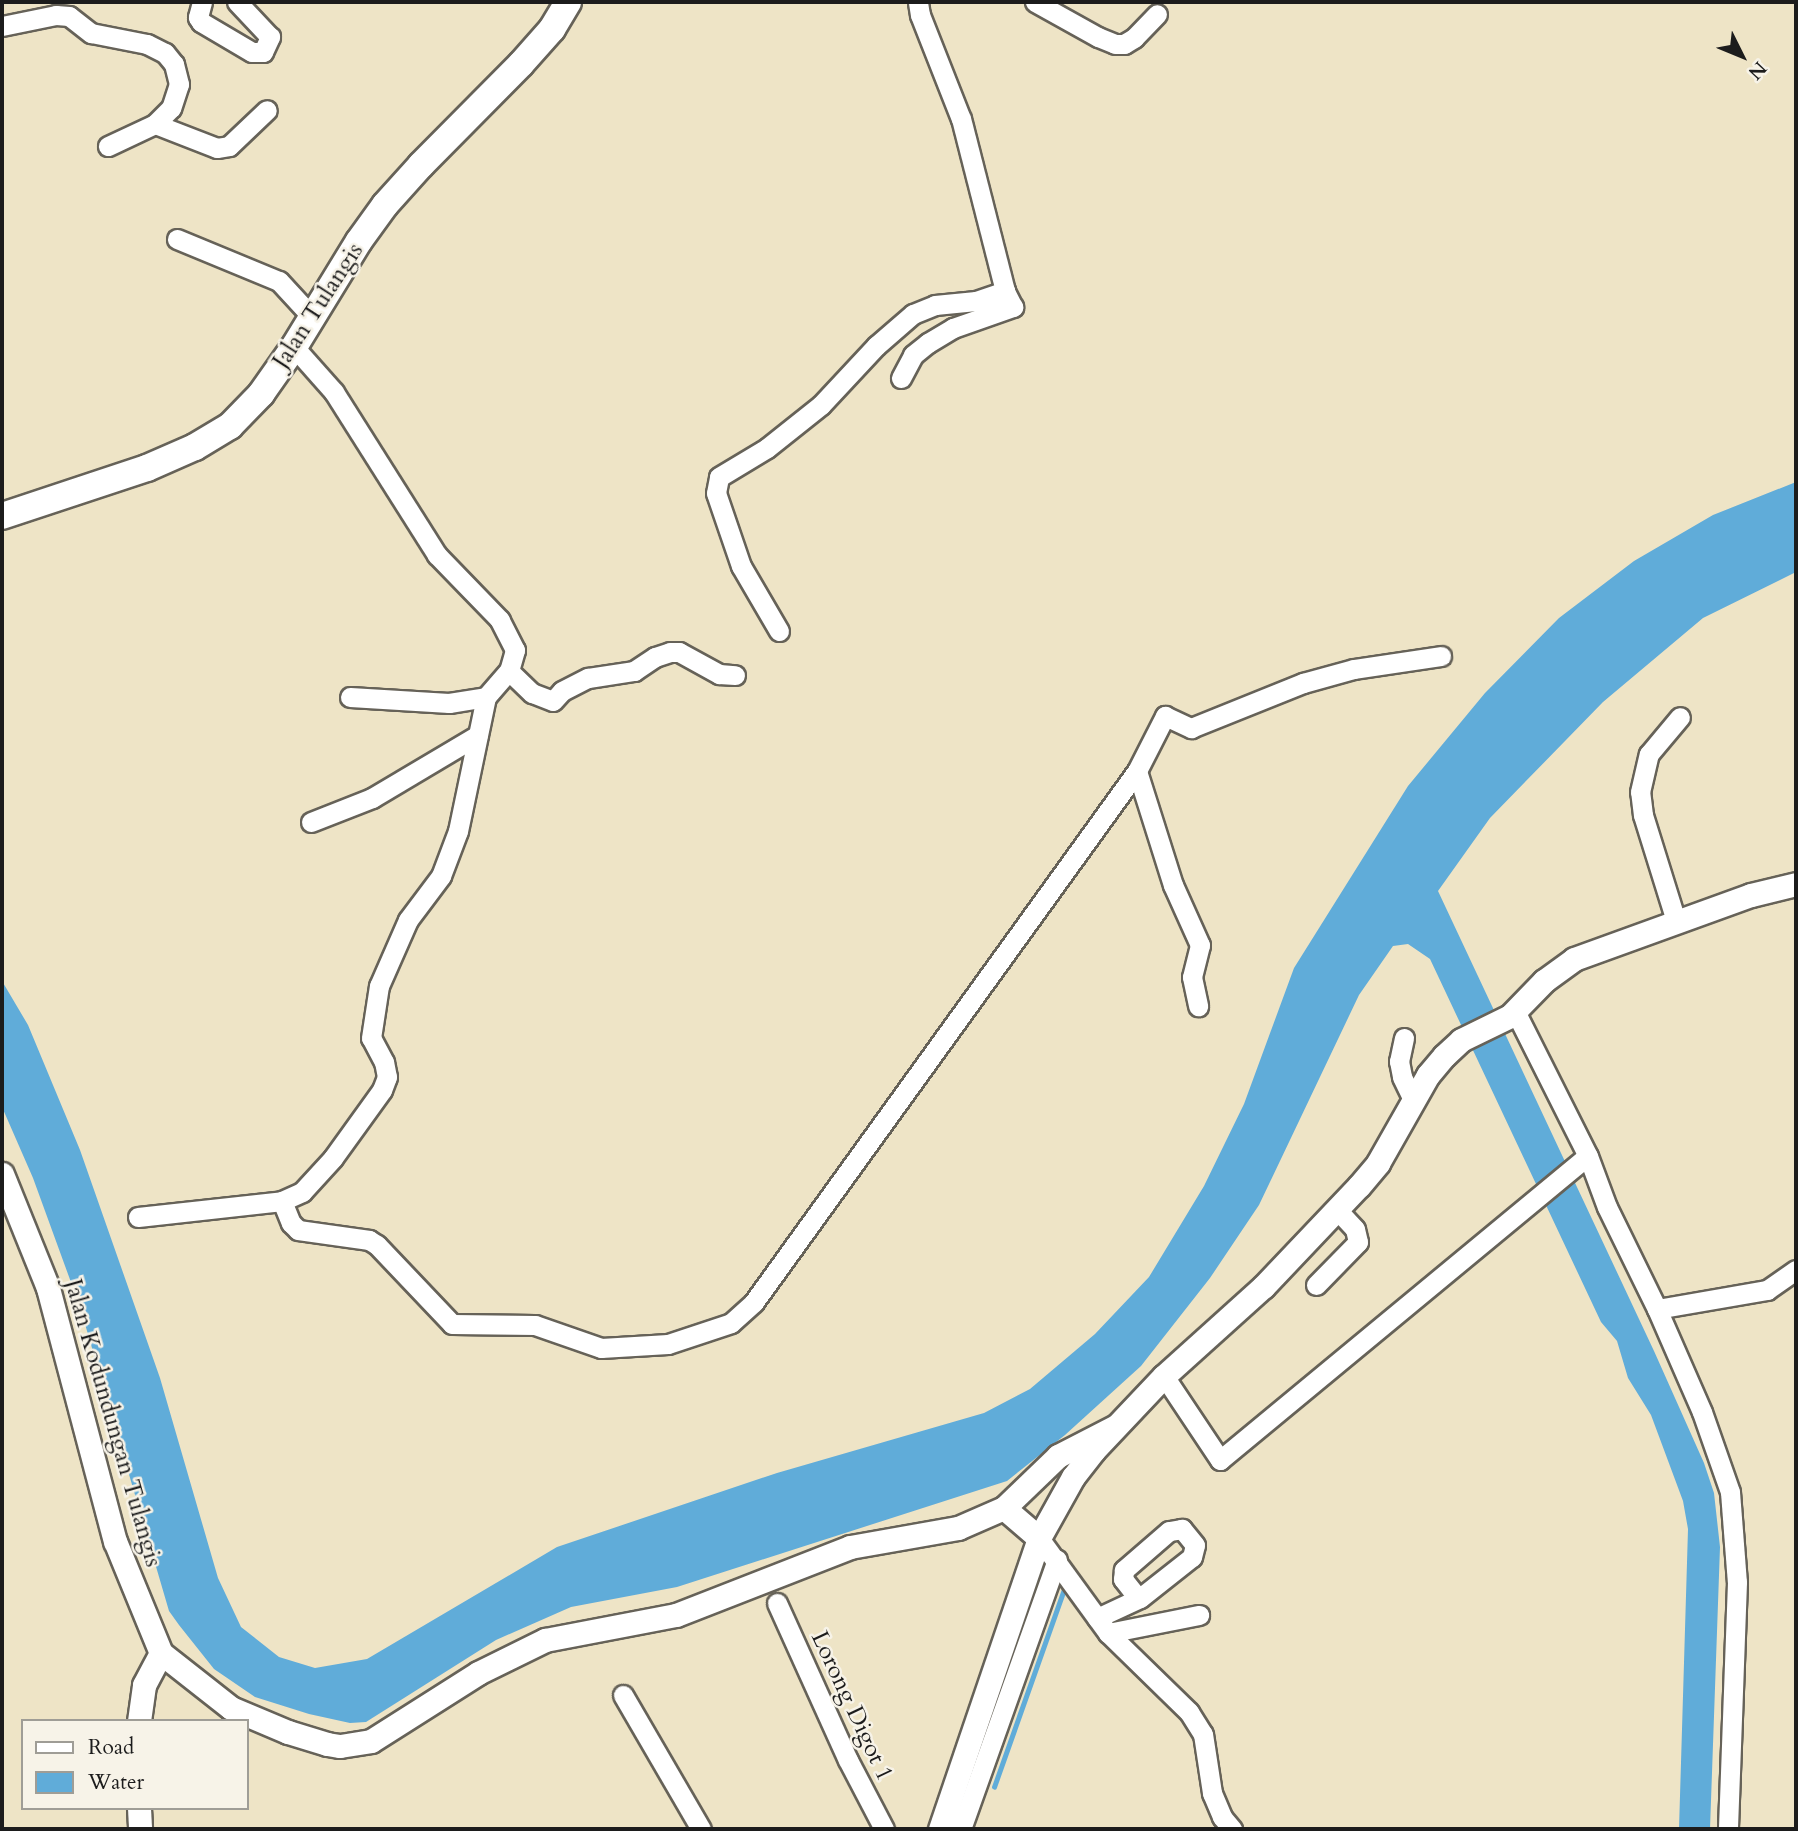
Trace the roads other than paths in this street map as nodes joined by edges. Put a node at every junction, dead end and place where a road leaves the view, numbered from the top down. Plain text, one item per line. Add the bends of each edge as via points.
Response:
1 (202, 2) edge
2 (237, 2) edge
3 (568, 2) edge
4 (918, 2) edge
5 (1035, 2) edge
6 (1157, 14) dead end
7 (2, 26) edge
8 (267, 110) dead end
9 (155, 124) junction
10 (108, 146) dead end
11 (177, 239) dead end
12 (1005, 291) junction
13 (313, 318) junction
14 (294, 347) junction
15 (901, 378) dead end
16 (2, 516) edge
17 (779, 631) dead end
18 (1441, 656) dead end
19 (509, 671) junction
20 (735, 675) dead end
21 (486, 697) junction
22 (351, 698) dead end
23 (1680, 717) dead end
24 (478, 734) junction
25 (1136, 771) junction
26 (311, 822) dead end
27 (1796, 884) edge
28 (1676, 921) junction
29 (1198, 1006) dead end
30 (1513, 1014) junction
31 (1404, 1038) dead end
32 (1413, 1100) junction
33 (1582, 1161) junction
34 (2, 1174) edge
35 (282, 1201) junction
36 (1337, 1210) junction
37 (138, 1217) dead end
38 (1796, 1270) edge
39 (1316, 1285) dead end
40 (1657, 1309) junction
41 (1164, 1376) junction
42 (1116, 1426) junction
43 (1003, 1508) junction
44 (1039, 1538) junction
45 (1056, 1560) junction
46 (1138, 1598) dead end
47 (777, 1603) dead end
48 (1199, 1615) dead end
49 (1102, 1625) junction
50 (161, 1653) junction
51 (623, 1695) dead end
52 (139, 1719) edge
53 (139, 1810) edge
54 (140, 1829) edge
55 (701, 1829) edge
56 (884, 1829) edge
57 (940, 1829) edge
58 (961, 1829) edge
59 (1232, 1829) edge
60 (1728, 1829) edge

1 - 2 street via 201,22 252,52 262,52 270,37
3 - 13 main road, Jalan Tulangis via 552,29 521,64 385,205
4 - 12 street via 961,119
5 - 6 street via 1115,44 1134,38
7 - 9 street via 69,16 91,33 147,44 165,53 174,64 178,84 172,108
8 - 9 street via 229,146 216,148
9 - 10 street
11 - 13 street via 279,281
12 - 15 street via 1013,307 953,328 928,343 913,355
12 - 17 street via 976,301 935,305 914,314 876,345 821,405 767,448 719,477 716,493 741,566
13 - 14 main road, Jalan Tulangis
14 - 16 main road, Jalan Tulangis via 261,394 230,426 195,447 147,468
14 - 19 street via 334,392 437,555 500,620 515,650
18 - 25 street via 1354,669 1303,683 1191,728 1165,716
19 - 20 street via 531,693 553,701 588,678 634,671 670,652 679,652 719,674
19 - 21 street
21 - 22 street via 449,703
21 - 24 street
23 - 28 street via 1649,754 1640,792
24 - 26 street via 372,798
24 - 35 street via 458,831 441,876 408,920 375,1001 372,1038 387,1077 382,1090 312,1185
25 - 29 street via 1173,885 1200,945 1192,977
25 - 35 street via 754,1302 731,1322 668,1344 601,1348 535,1325 452,1324 377,1245 298,1230
27 - 28 street
28 - 30 street via 1574,959 1544,981
30 - 32 street via 1461,1040 1428,1075
30 - 33 street
31 - 32 street via 1399,1061
32 - 36 street via 1378,1163
33 - 40 street
33 - 41 street via 1220,1460
34 - 50 street, Jalan Kodundungan Tulangis via 48,1288 115,1541
35 - 37 street
36 - 39 street via 1355,1229 1358,1242
36 - 41 street via 1263,1287
38 - 40 street via 1767,1290
40 - 60 street via 1724,1467 1735,1520
41 - 42 street
42 - 43 street, Jalan Kodundungan Tulangis via 1058,1456
42 - 44 street via 1073,1477
43 - 44 street
43 - 50 street, Jalan Kodundungan Tulangis via 958,1528 850,1547 676,1615 545,1640 478,1673 371,1741 356,1744 327,1744 254,1718 216,1697
44 - 45 street
44 - 57 street
45 - 49 street
45 - 58 street
46 - 49 street
47 - 56 street, Lorong Digot 1
48 - 49 street
49 - 59 street via 1189,1712 1203,1734 1212,1793
50 - 52 street via 144,1685
51 - 55 street
53 - 54 street

